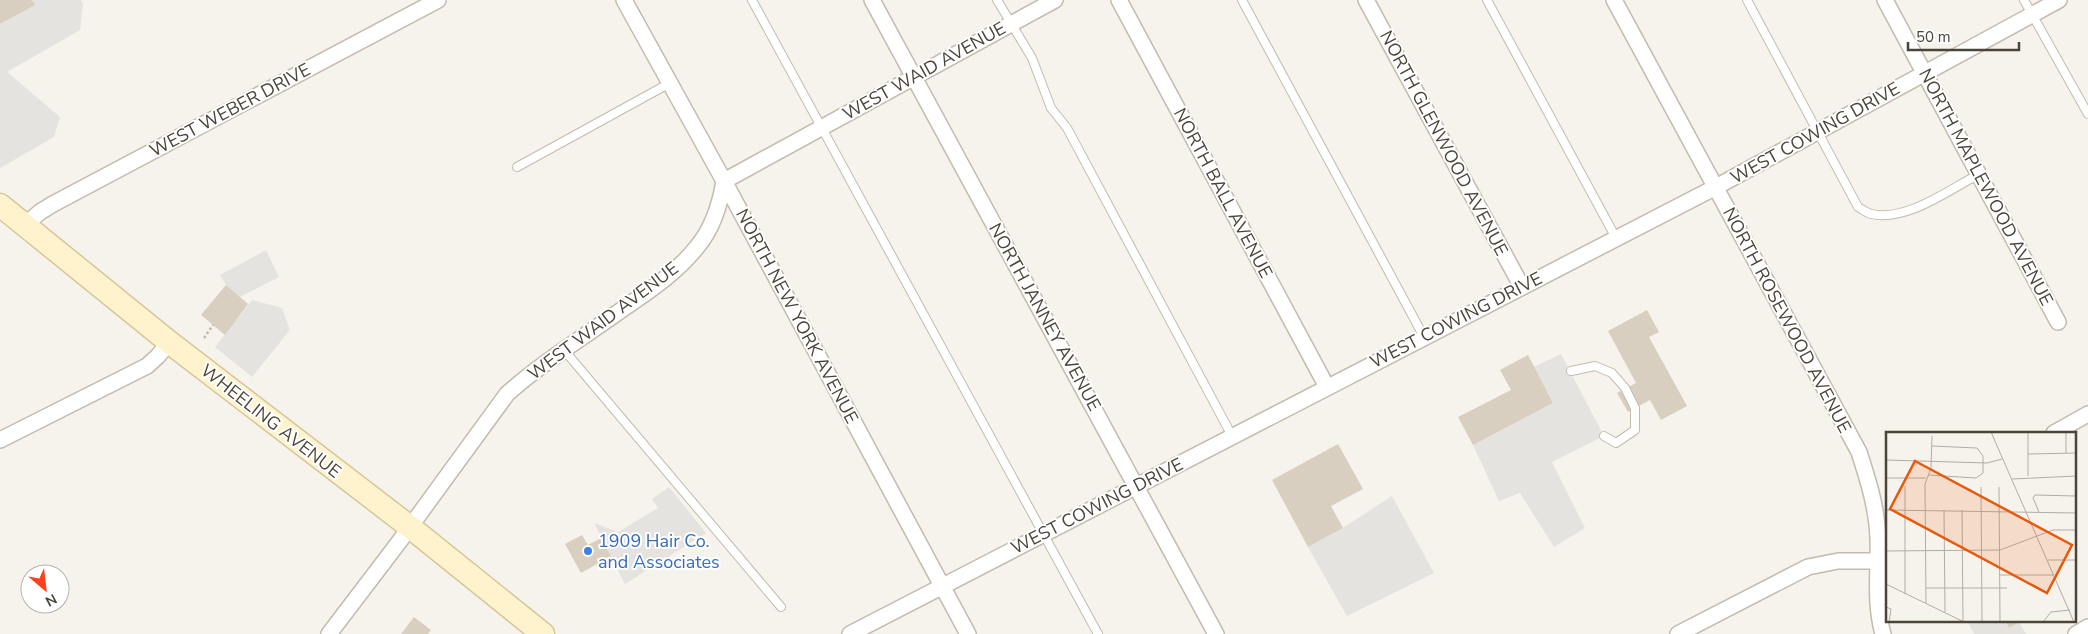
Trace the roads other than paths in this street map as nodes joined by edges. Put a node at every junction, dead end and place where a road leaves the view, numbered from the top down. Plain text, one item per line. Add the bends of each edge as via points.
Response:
1 (438, 0) edge
2 (624, 0) edge
3 (752, 0) edge
4 (872, 0) edge
5 (997, 0) edge
6 (1055, 0) edge
7 (1119, 0) edge
8 (1242, 0) edge
9 (1366, 0) edge
10 (1487, 0) edge
11 (1614, 0) edge
12 (1747, 0) edge
13 (1885, 0) edge
14 (2024, 0) edge
15 (2059, 0) edge
16 (2032, 15) junction
17 (1010, 24) junction
18 (1925, 73) junction
19 (914, 76) junction
20 (670, 83) junction
21 (2088, 114) edge
22 (822, 127) junction
23 (1816, 132) junction
24 (517, 167) dead end
25 (1979, 174) junction
26 (724, 181) junction
27 (1716, 187) junction
28 (0, 205) edge
29 (26, 225) junction
30 (1616, 238) junction
31 (1522, 287) junction
32 (2058, 322) dead end
33 (1424, 337) junction
34 (169, 342) junction
35 (564, 350) junction
36 (1570, 372) dead end
37 (1327, 387) junction
38 (2088, 414) edge
39 (2056, 432) edge
40 (1232, 436) junction
41 (1604, 436) dead end
42 (0, 440) edge
43 (1137, 486) junction
44 (1882, 521) edge
45 (410, 527) junction
46 (1043, 534) junction
47 (1877, 561) junction
48 (942, 586) junction
49 (781, 607) dead end
50 (2088, 627) edge
51 (329, 634) edge
52 (543, 634) edge
53 (850, 634) edge
54 (968, 634) edge
55 (1098, 634) edge
56 (1216, 634) edge
57 (1678, 634) edge
58 (1883, 634) edge
59 (2076, 634) edge

1 - 29 street, WEST WEBER DRIVE via 53,204
2 - 20 street, NORTH NEW YORK AVENUE
3 - 22 lane
4 - 19 street, NORTH JANNEY AVENUE
5 - 17 lane
6 - 17 street, WEST WAID AVENUE
7 - 37 street, NORTH BALL AVENUE
8 - 33 lane
9 - 31 street, NORTH GLENWOOD AVENUE
10 - 30 lane
11 - 27 street, NORTH ROSEWOOD AVENUE
12 - 23 lane
13 - 18 street, NORTH MAPLEWOOD AVENUE
14 - 16 lane
15 - 16 street, WEST COWING DRIVE
16 - 18 street, WEST COWING DRIVE
16 - 21 lane
17 - 19 street, WEST WAID AVENUE
17 - 40 lane via 1032,58 1051,108 1067,128
18 - 23 street, WEST COWING DRIVE
18 - 25 street, NORTH MAPLEWOOD AVENUE
19 - 22 street, WEST WAID AVENUE
19 - 43 street, NORTH JANNEY AVENUE
20 - 24 lane
20 - 26 street, NORTH NEW YORK AVENUE
22 - 26 street, WEST WAID AVENUE
22 - 46 lane
23 - 25 lane via 1858,207 1870,214 1892,215 1912,210
23 - 27 street, WEST COWING DRIVE
25 - 32 street, NORTH MAPLEWOOD AVENUE
26 - 35 street, WEST WAID AVENUE via 715,217 697,247 648,292
26 - 48 street, NORTH NEW YORK AVENUE
27 - 30 street, WEST COWING DRIVE
27 - 44 street, NORTH ROSEWOOD AVENUE via 1859,452
28 - 29 main road, WHEELING AVENUE
29 - 34 main road, WHEELING AVENUE
30 - 31 street, WEST COWING DRIVE
31 - 33 street, WEST COWING DRIVE
33 - 37 street, WEST COWING DRIVE
34 - 42 street via 147,366
34 - 45 main road, WHEELING AVENUE
35 - 45 street, WEST WAID AVENUE via 507,394
35 - 49 lane
36 - 41 lane via 1595,366 1612,373 1625,388 1635,408 1635,430 1616,443
37 - 40 street, WEST COWING DRIVE
38 - 39 street
40 - 43 street, WEST COWING DRIVE
43 - 46 street, WEST COWING DRIVE
43 - 56 street, NORTH JANNEY AVENUE
44 - 47 street, NORTH ROSEWOOD AVENUE
45 - 51 street, WEST WAID AVENUE
45 - 52 main road, WHEELING AVENUE
46 - 48 street, WEST COWING DRIVE
46 - 55 lane
47 - 57 street via 1838,561 1808,566
47 - 58 street, NORTH ROSEWOOD AVENUE via 1876,595
48 - 53 street, WEST COWING DRIVE
48 - 54 street, NORTH NEW YORK AVENUE
50 - 59 street

